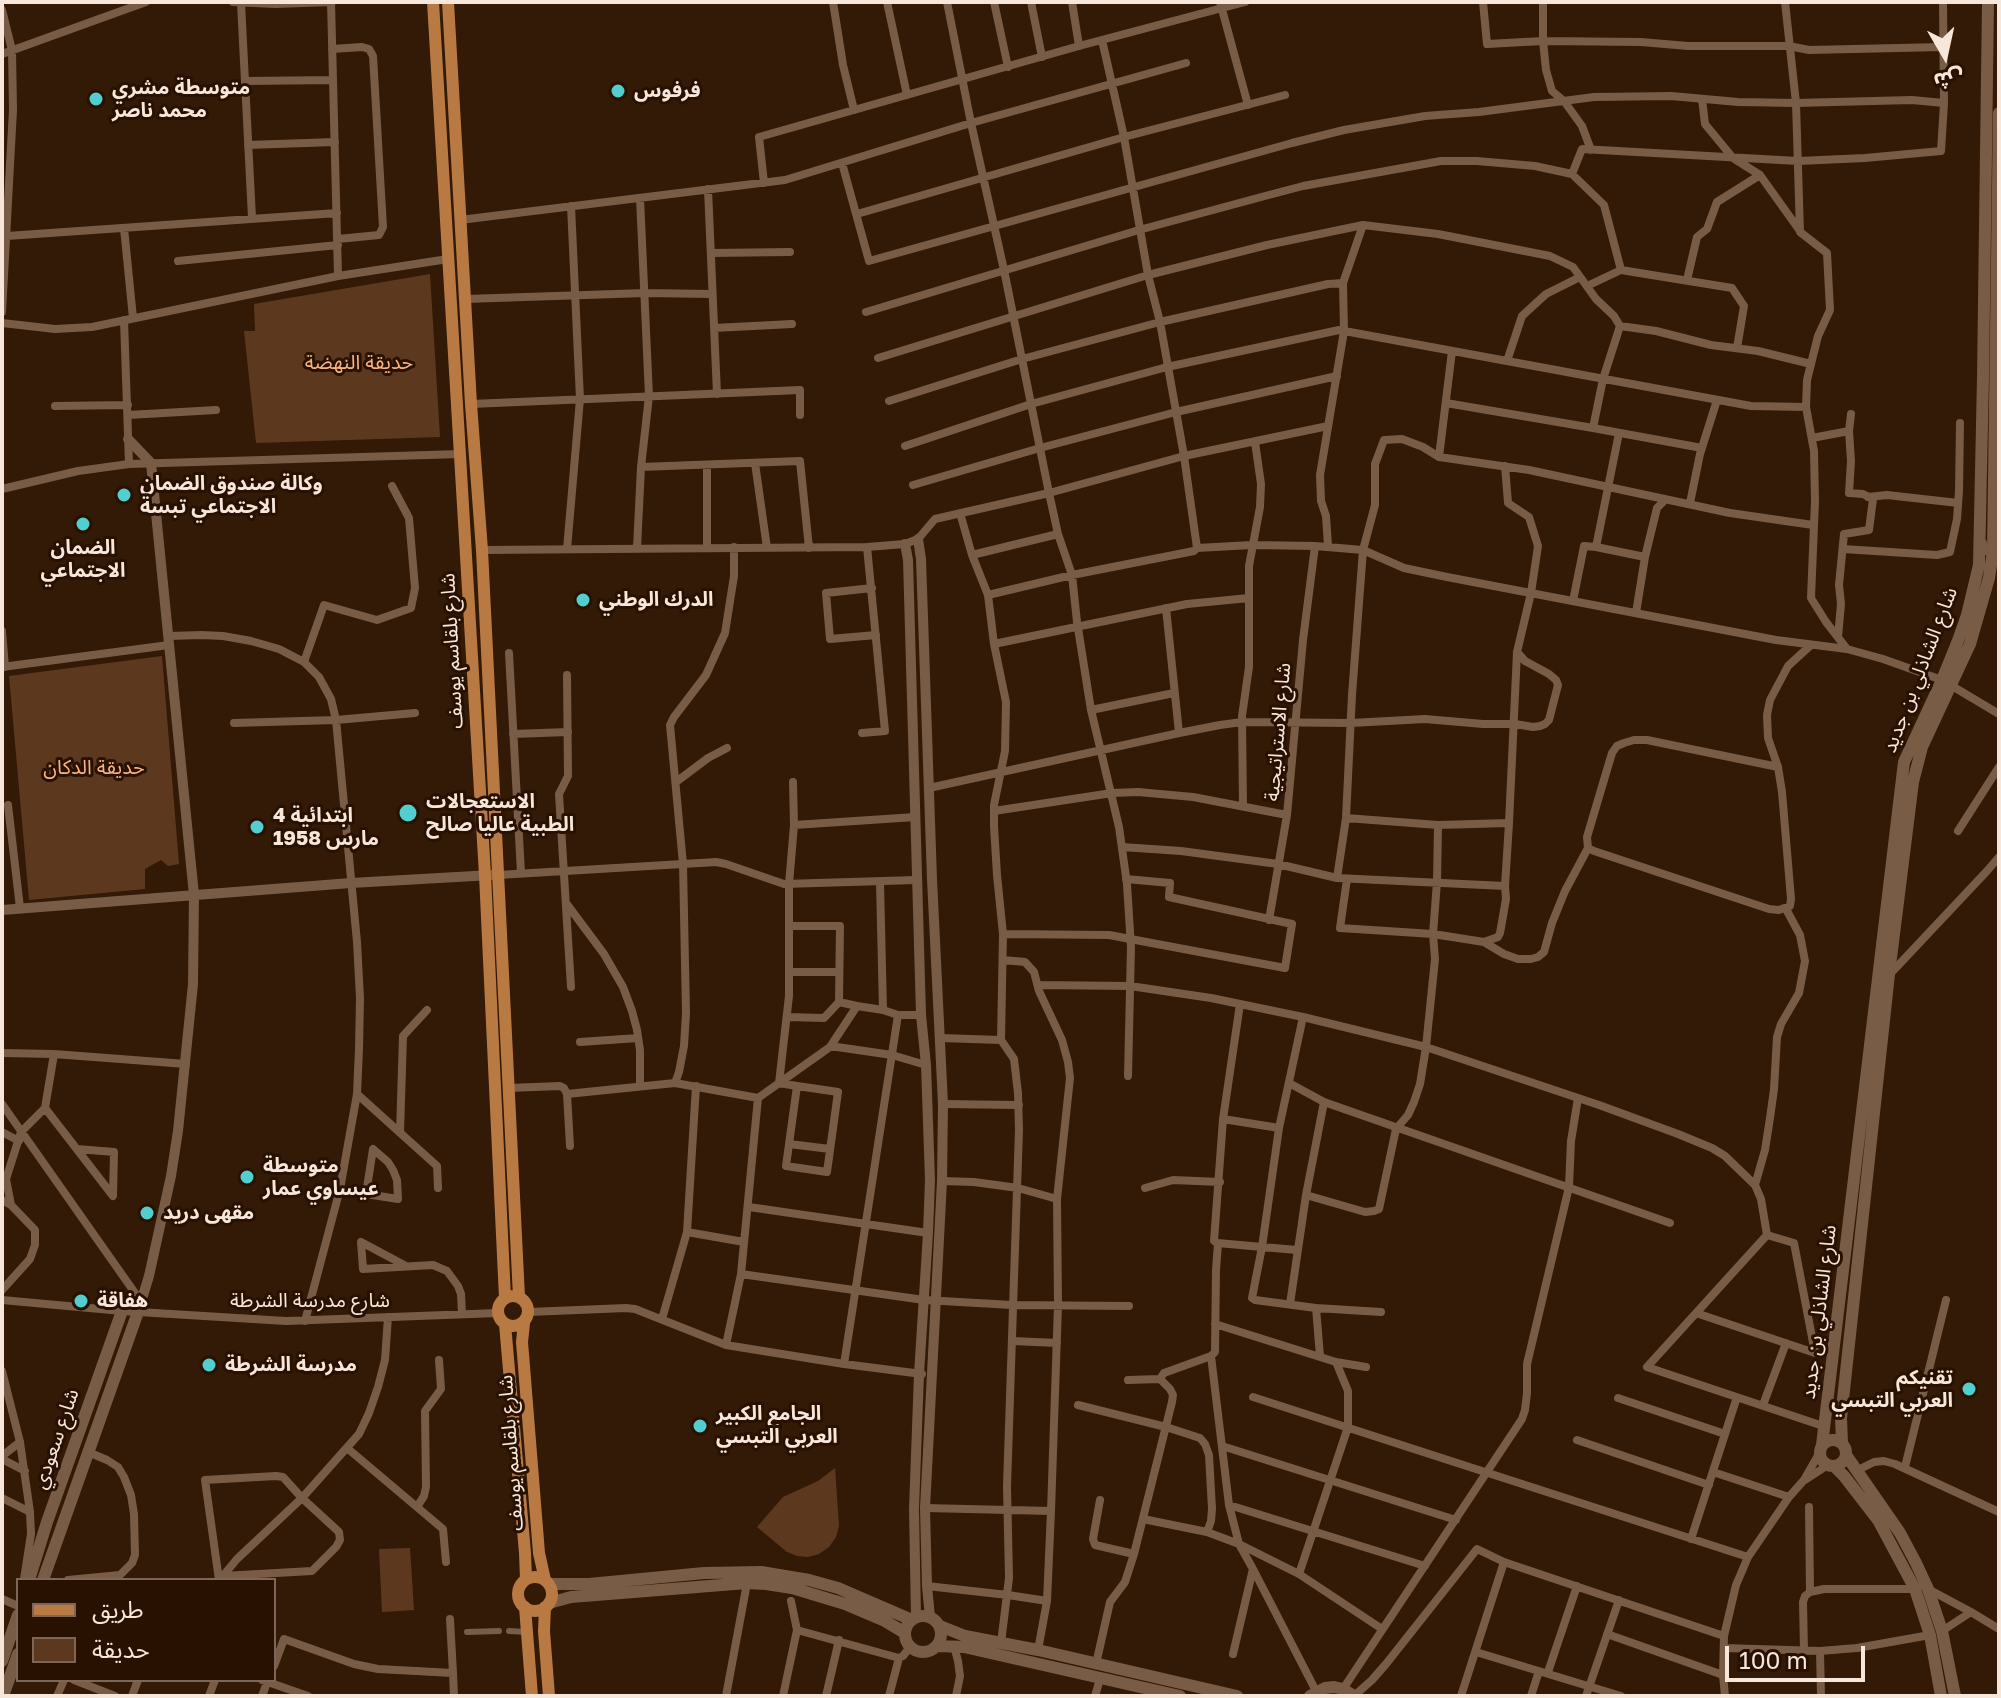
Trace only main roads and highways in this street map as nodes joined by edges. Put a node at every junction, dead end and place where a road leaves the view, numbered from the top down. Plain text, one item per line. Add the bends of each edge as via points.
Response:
1 (433, 2) edge
2 (448, 2) edge
3 (1988, 2) edge
4 (1999, 113) edge
5 (1999, 172) edge
6 (1998, 331) edge
7 (1997, 540) edge
8 (1996, 558) edge
9 (1947, 683) junction
10 (491, 875) junction
11 (1883, 976) junction
12 (519, 1297) junction
13 (505, 1298) junction
14 (140, 1307) road end
15 (122, 1311) road end
16 (526, 1317) junction
17 (502, 1318) junction
18 (1821, 1448) junction
19 (1844, 1449) junction
20 (1831, 1465) junction
21 (28, 1578) edge
22 (44, 1578) edge
23 (526, 1579) junction
24 (547, 1582) junction
25 (1921, 1589) junction
26 (547, 1605) junction
27 (525, 1607) junction
28 (924, 1620) junction
29 (13, 1624) edge
30 (905, 1633) junction
31 (1936, 1633) junction
32 (938, 1646) junction
33 (16, 1660) edge
34 (2, 1661) edge
35 (1313, 1694) edge
36 (1350, 1694) edge
37 (3, 1696) edge
38 (532, 1696) edge
39 (549, 1696) edge
40 (1179, 1696) edge
41 (1237, 1696) edge
42 (1941, 1696) edge
43 (1955, 1696) edge

1 - 10 main road, شارع بلقاسم يوسف
2 - 10 main road, شارع بلقاسم يوسف via 482,550
3 - 9 main road, شارع الشاذلي بن جديد via 1979,565
4 - 5 main road, شارع الشاذلي بن جديد
5 - 6 main road, شارع الشاذلي بن جديد
6 - 7 main road, شارع الشاذلي بن جديد
7 - 8 main road, شارع الشاذلي بن جديد
8 - 9 main road, شارع الشاذلي بن جديد via 1970,644
9 - 11 main road, شارع الشاذلي بن جديد via 1916,765
10 - 12 main road, شارع بلقاسم يوسف
10 - 13 main road, شارع بلقاسم يوسف
11 - 18 main road, شارع الشاذلي بن جديد
11 - 19 main road, شارع الشاذلي بن جديد via 1841,1418
12 - 13 main road
12 - 16 main road via 527,1304
13 - 17 main road via 499,1306
14 - 22 main road, شارع سعودي
15 - 21 main road, شارع سعودي
16 - 17 main road via 514,1326
16 - 24 main road, شارع بلقاسم يوسف via 522,1342 539,1553
17 - 23 main road, شارع بلقاسم يوسف
18 - 19 main road via 1833,1439
18 - 20 main road via 1821,1458
19 - 20 main road via 1843,1461
19 - 25 main road via 1909,1548
20 - 25 main road via 1878,1520
23 - 24 main road
23 - 27 main road via 518,1592
24 - 26 main road via 552,1593
24 - 28 main road via 761,1572 838,1588
25 - 31 main road
26 - 27 main road
26 - 30 main road via 571,1597 747,1583 819,1595
26 - 39 main road
27 - 38 main road
28 - 30 main road
28 - 32 main road via 942,1633
28 - 41 main road via 959,1635
29 - 34 main road
30 - 32 main road via 910,1647 921,1653
31 - 42 main road
31 - 43 main road
32 - 40 main road
33 - 37 main road
35 - 36 main road via 1325,1688

